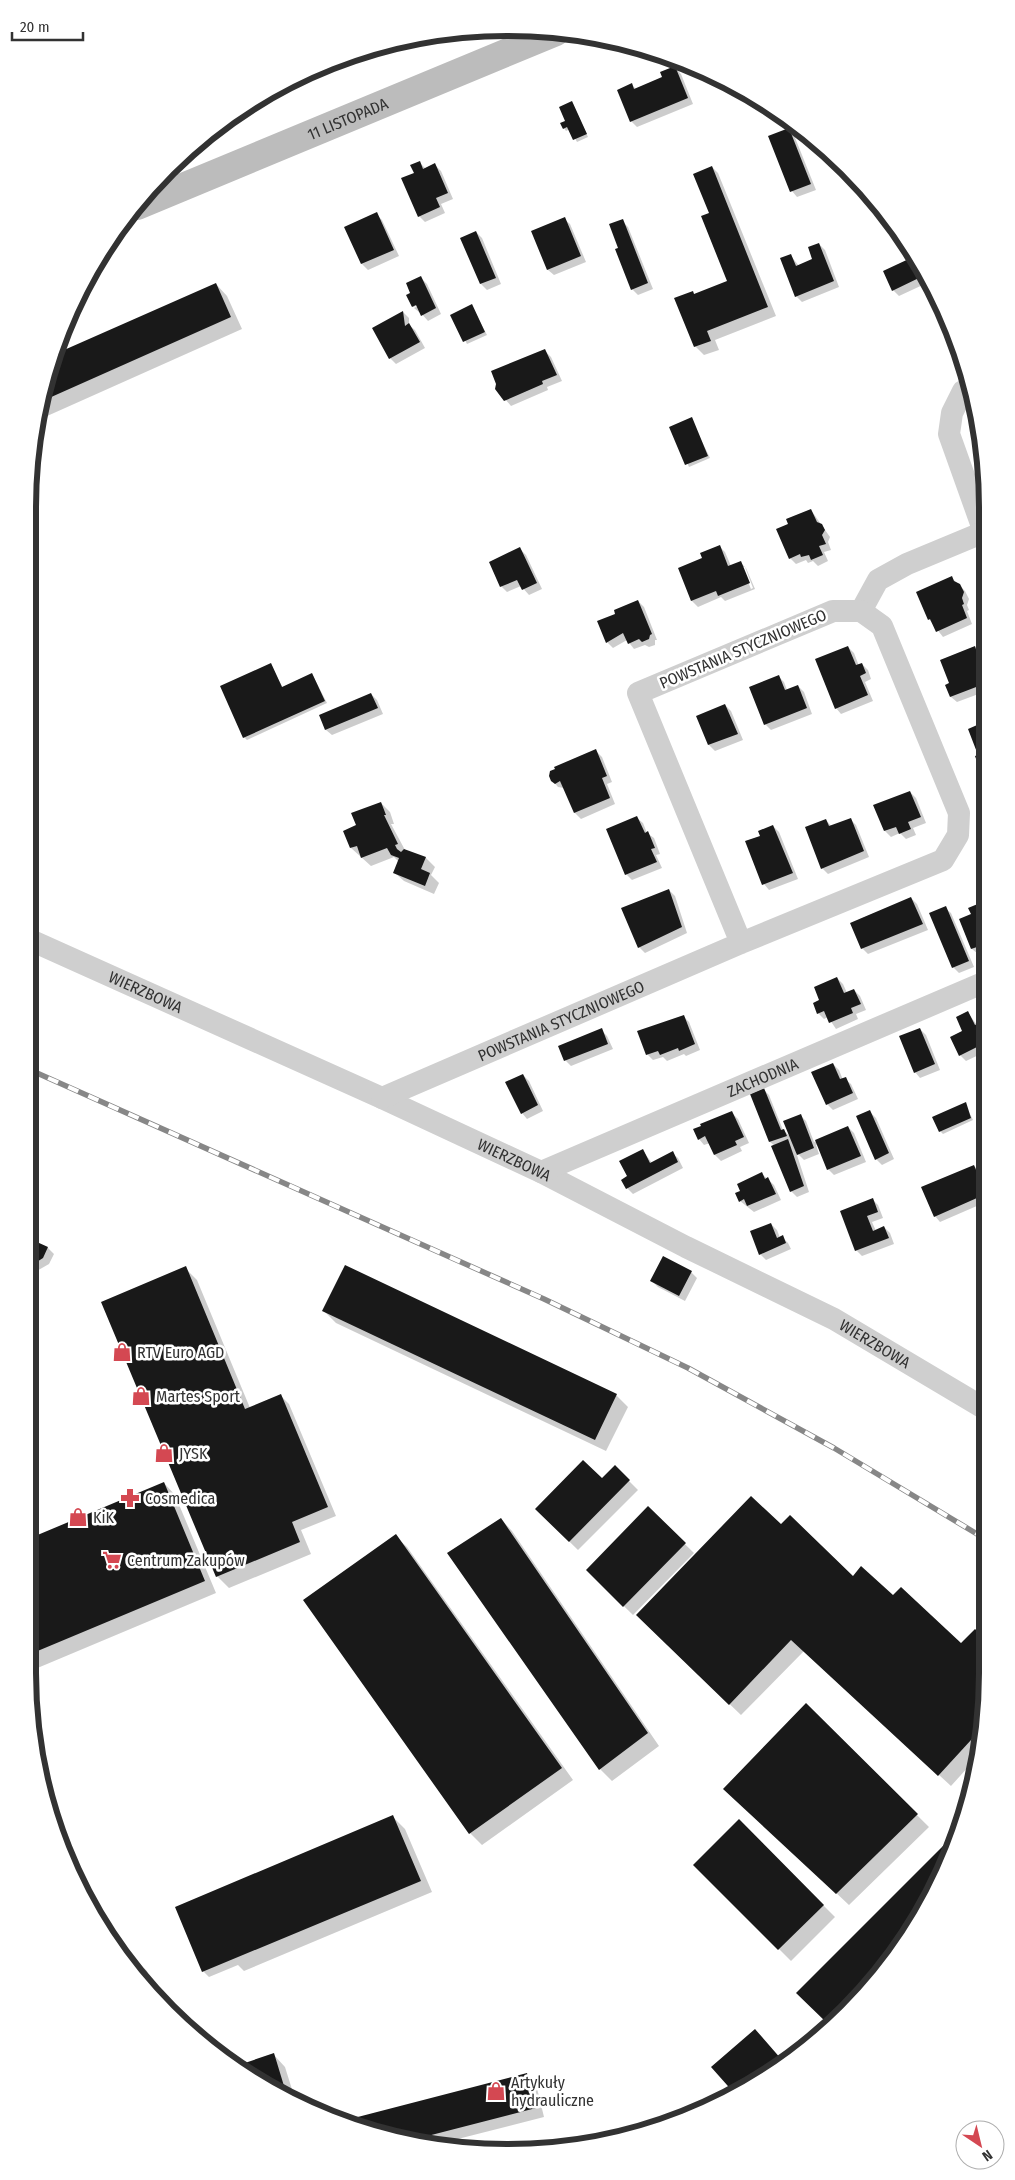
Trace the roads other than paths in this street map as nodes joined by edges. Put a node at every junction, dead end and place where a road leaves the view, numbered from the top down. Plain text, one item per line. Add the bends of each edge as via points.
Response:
1 (543, 37) edge
2 (150, 201) edge
3 (964, 391) edge
4 (979, 518) edge
5 (979, 534) edge
6 (862, 611) junction
7 (36, 943) edge
8 (741, 943) junction
9 (979, 985) edge
10 (382, 1098) junction
11 (540, 1172) junction
12 (979, 1405) edge

1 - 2 main road, 11 LISTOPADA
3 - 4 street via 952,413 949,434
5 - 6 street via 907,564 878,580
6 - 8 street, POWSTANIA STYCZNIOWEGO via 882,626 960,813 958,835 943,860
6 - 8 street, POWSTANIA STYCZNIOWEGO via 832,611 638,693
7 - 10 street, WIERZBOWA
8 - 10 street, POWSTANIA STYCZNIOWEGO
9 - 11 street, ZACHODNIA
10 - 11 street, WIERZBOWA
11 - 12 street, WIERZBOWA via 686,1248 834,1319

